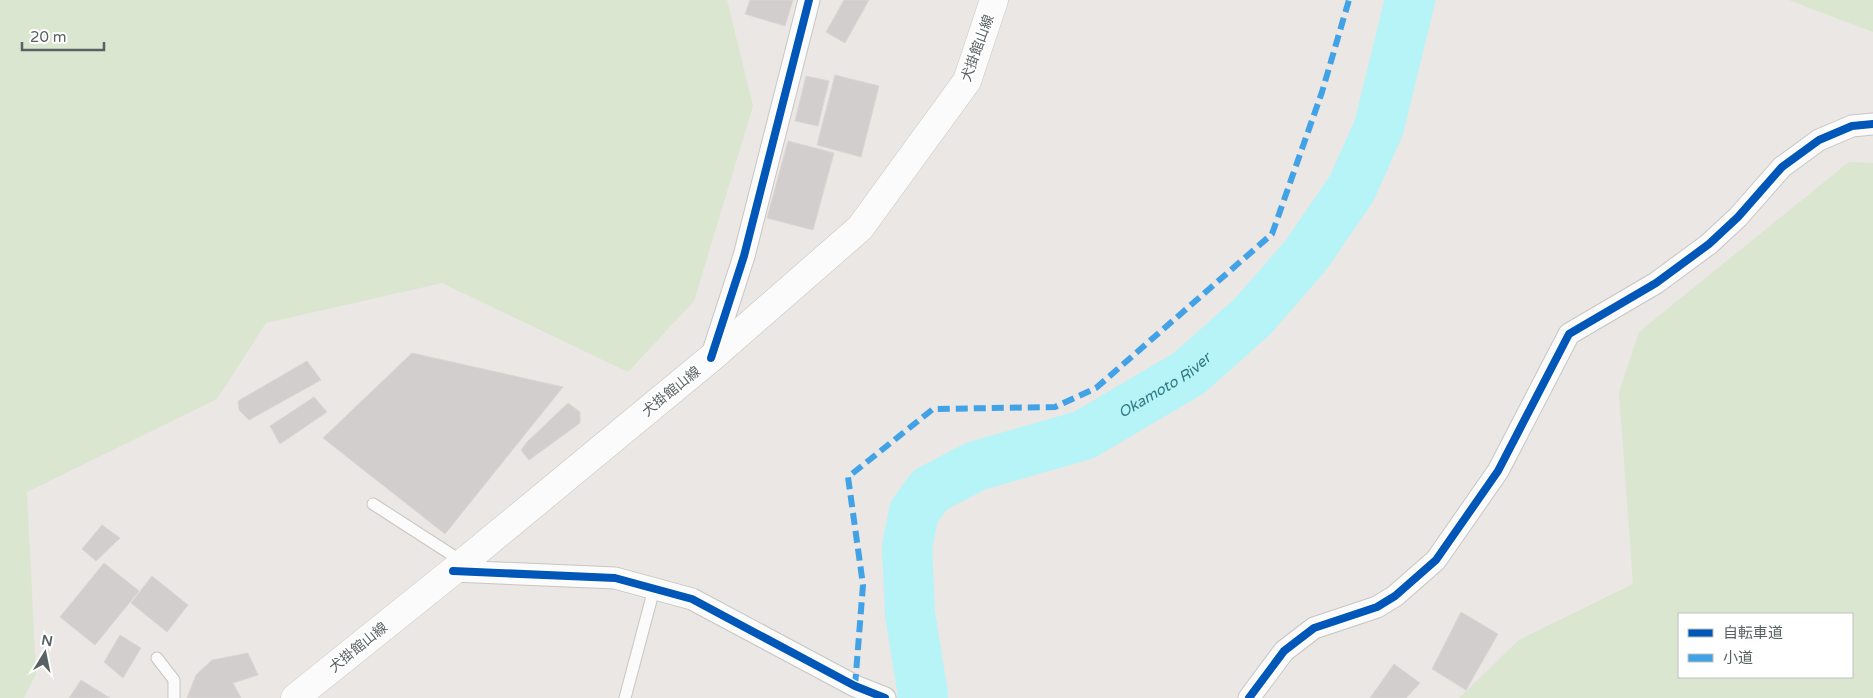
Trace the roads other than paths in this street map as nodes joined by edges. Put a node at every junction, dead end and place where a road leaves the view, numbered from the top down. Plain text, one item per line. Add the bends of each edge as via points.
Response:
1 (809, 0) edge
2 (994, 0) edge
3 (1873, 124) edge
4 (711, 358) junction
5 (373, 504) dead end
6 (458, 567) junction
7 (654, 589) junction
8 (157, 658) dead end
9 (174, 698) edge
10 (294, 698) edge
11 (624, 698) edge
12 (885, 698) edge
13 (1250, 698) edge

1 - 4 street via 744,256
2 - 4 main road, 犬掛館山線 via 967,81 860,228
3 - 13 street via 1852,126 1819,140 1782,167 1709,244 1656,283 1569,334 1498,471 1436,560 1395,596 1376,607 1314,628 1284,651
4 - 6 main road, 犬掛館山線
5 - 6 lane
6 - 7 street via 615,578
6 - 10 main road, 犬掛館山線
7 - 11 lane
7 - 12 street via 692,599 855,686
8 - 9 lane via 174,680

